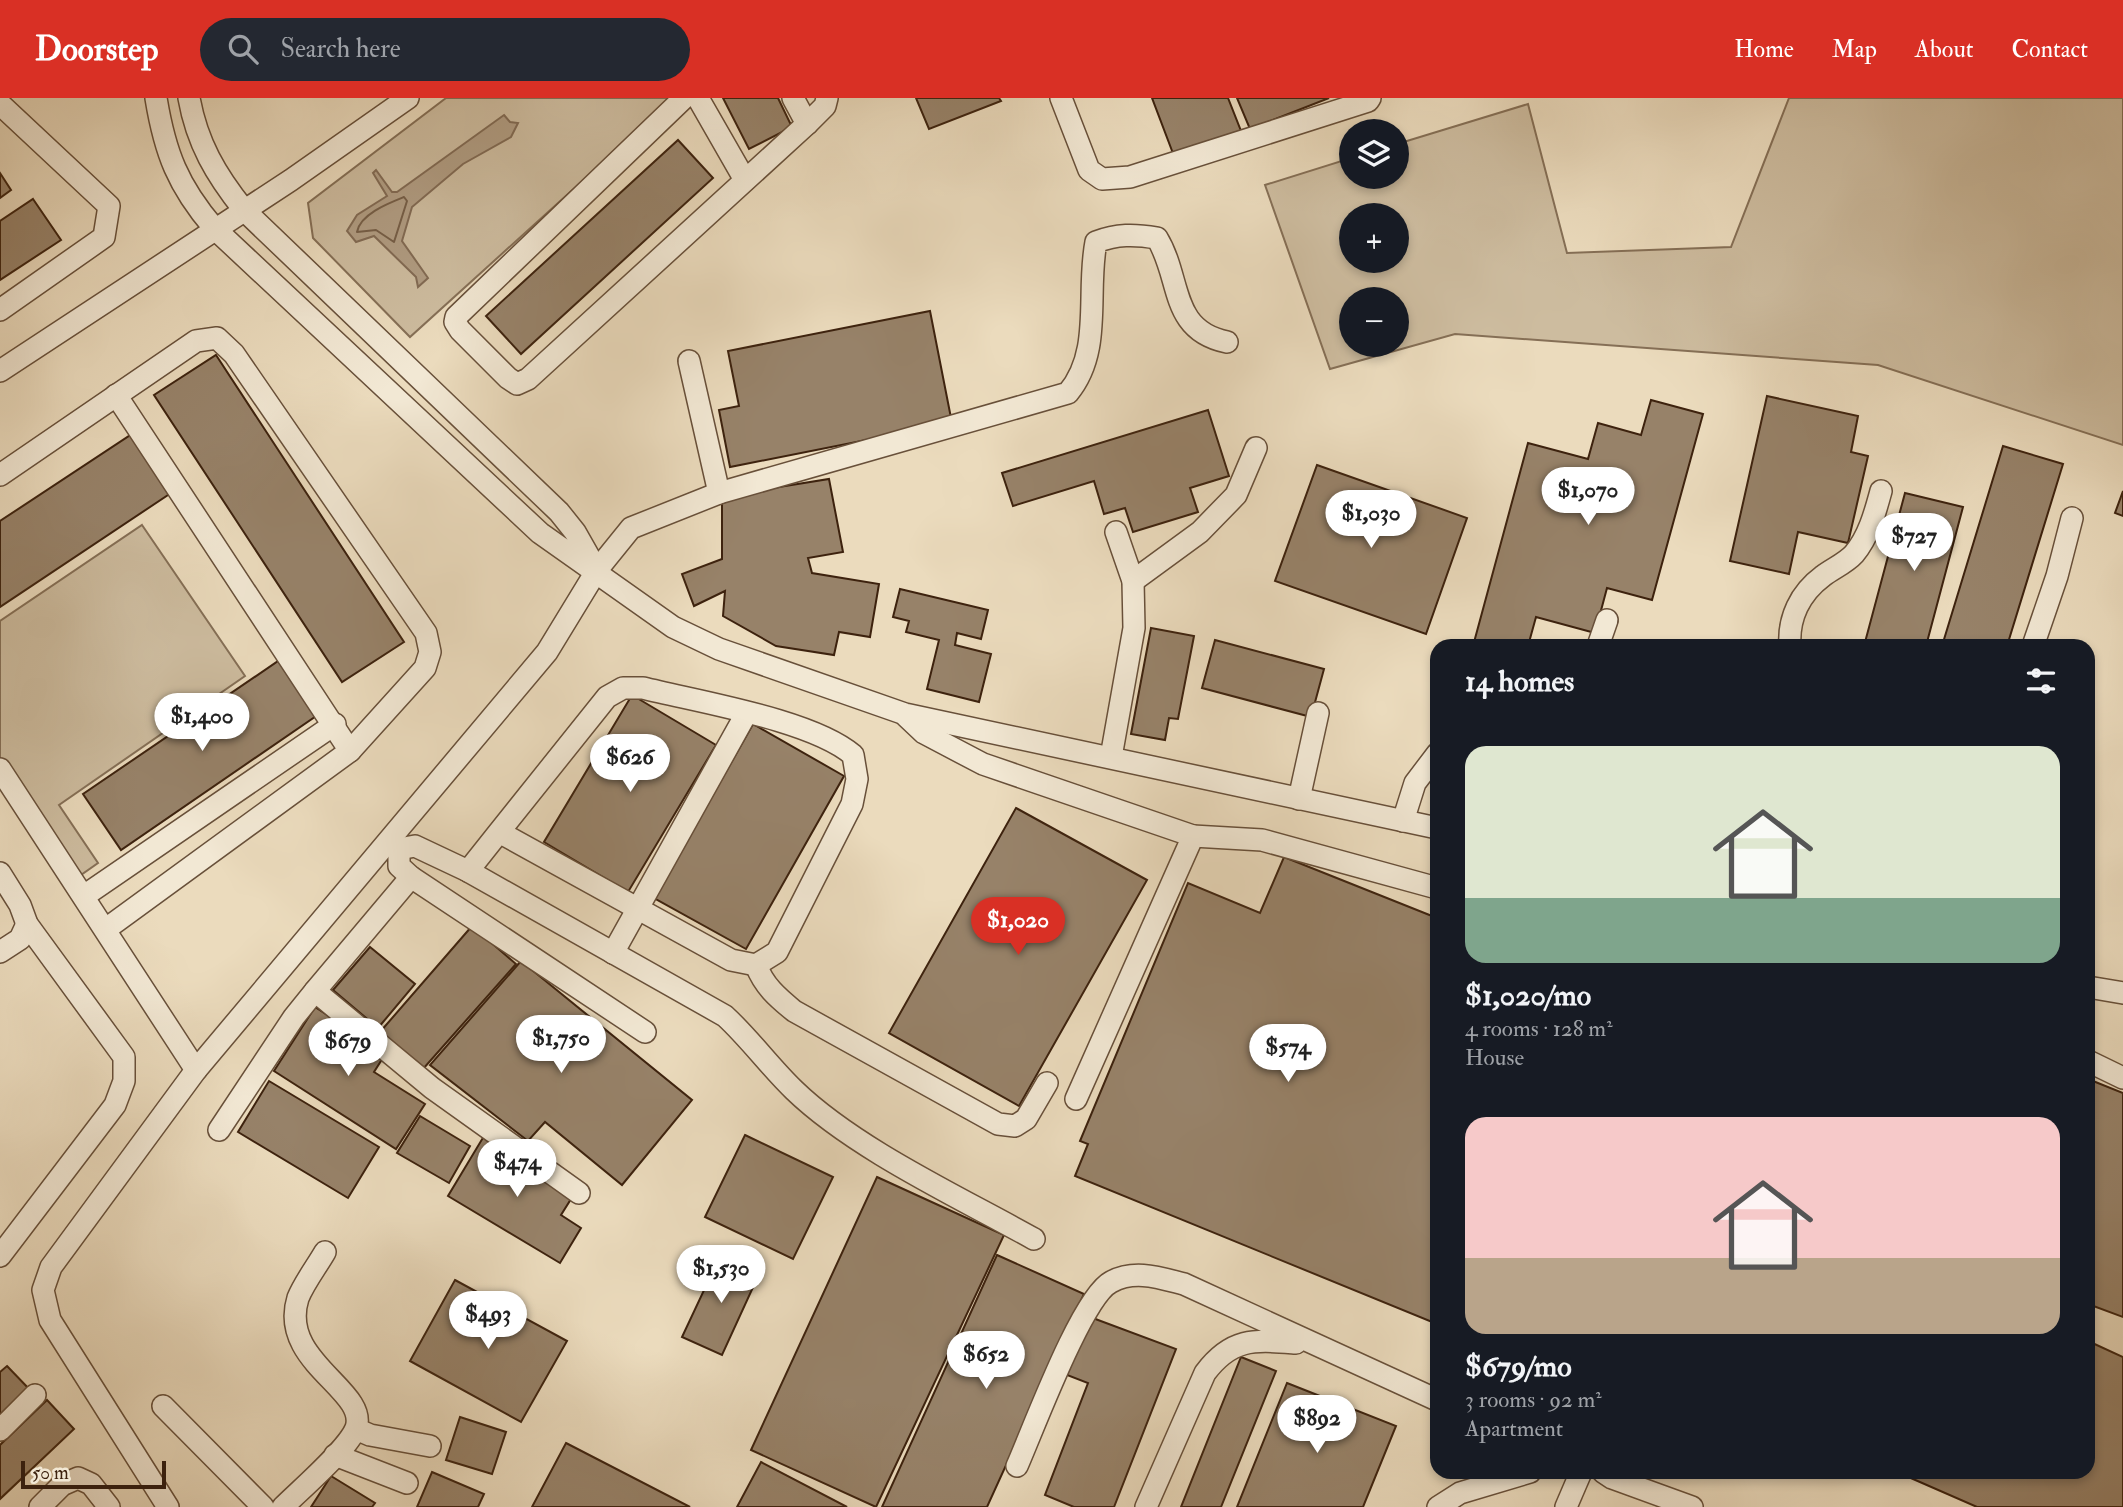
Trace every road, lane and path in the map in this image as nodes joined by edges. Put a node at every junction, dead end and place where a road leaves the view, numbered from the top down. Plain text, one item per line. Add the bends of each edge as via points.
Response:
1 (156, 98) edge
2 (189, 98) edge
3 (408, 98) edge
4 (684, 98) edge
5 (698, 98) edge
6 (793, 98) edge
7 (827, 98) edge
8 (1061, 98) edge
9 (1370, 98) edge
10 (0, 104) edge
11 (807, 124) junction
12 (745, 180) junction
13 (244, 210) junction
14 (214, 228) junction
15 (0, 310) edge
16 (1227, 342) dead end
17 (689, 361) dead end
18 (0, 370) edge
19 (116, 395) junction
20 (1256, 448) dead end
21 (0, 475) edge
22 (1881, 491) dead end
23 (719, 493) junction
24 (2072, 518) dead end
25 (1116, 532) dead end
26 (597, 570) junction
27 (1133, 581) junction
28 (1607, 620) dead end
29 (1600, 639) edge
30 (1789, 639) edge
31 (2035, 639) edge
32 (1318, 713) dead end
33 (746, 714) junction
34 (905, 714) junction
35 (335, 724) junction
36 (350, 751) junction
37 (1111, 757) junction
38 (1430, 766) edge
39 (0, 769) edge
40 (1299, 799) junction
41 (1403, 821) junction
42 (1430, 827) edge
43 (499, 832) junction
44 (1193, 836) junction
45 (393, 846) junction
46 (468, 871) junction
47 (0, 873) edge
48 (411, 877) junction
49 (1430, 886) edge
50 (84, 895) junction
51 (639, 908) junction
52 (27, 924) junction
53 (106, 929) junction
54 (0, 952) edge
55 (613, 953) junction
56 (756, 965) junction
57 (2095, 988) edge
58 (315, 991) junction
59 (2123, 993) edge
60 (645, 1032) dead end
61 (2095, 1064) edge
62 (197, 1070) junction
63 (2123, 1078) edge
64 (1047, 1083) dead end
65 (1076, 1099) dead end
66 (219, 1130) dead end
67 (579, 1193) dead end
68 (1034, 1239) dead end
69 (326, 1252) dead end
70 (0, 1255) edge
71 (1309, 1344) junction
72 (35, 1395) dead end
73 (1430, 1397) edge
74 (163, 1406) dead end
75 (356, 1429) junction
76 (0, 1430) edge
77 (430, 1446) dead end
78 (335, 1455) junction
79 (1017, 1466) dead end
80 (1507, 1479) edge
81 (1578, 1479) edge
82 (1615, 1479) edge
83 (407, 1483) dead end
84 (40, 1507) edge
85 (109, 1507) edge
86 (168, 1507) edge
87 (262, 1507) edge
88 (283, 1507) edge
89 (1146, 1507) edge
90 (1438, 1507) edge
91 (1566, 1507) edge
92 (1692, 1507) edge

1 - 14 street via 174,170 189,198
2 - 13 street via 199,141 218,178
3 - 13 street
4 - 12 street via 456,317 460,330 508,378 517,384 528,379
5 - 12 street
6 - 11 street
7 - 11 street
8 - 9 street via 1089,170 1102,179 1130,177
10 - 15 street via 109,206 104,237
11 - 12 street
13 - 14 street
13 - 26 street via 559,512
14 - 18 street
14 - 26 street via 540,533
16 - 23 street via 1197,331 1187,319 1169,257 1157,238 1112,236 1096,242 1090,354 1080,379 1068,393
17 - 23 street
19 - 21 street
19 - 35 street
19 - 36 street via 197,341 217,338 234,354 426,633 430,652 425,668
20 - 27 street via 1236,495 1200,532
22 - 30 street via 1870,529 1853,556 1820,578 1797,602
23 - 26 street via 631,528
24 - 31 street
25 - 27 street
26 - 34 street via 640,606 719,649
26 - 45 street via 547,652
27 - 37 street via 1134,628
28 - 29 street
32 - 40 street
33 - 43 street via 643,688 623,688 607,697
33 - 51 street
33 - 56 street via 838,742 853,755 857,779 852,804 777,952
34 - 37 street
34 - 44 street via 924,733 983,764
35 - 36 street
35 - 50 street
36 - 53 street
37 - 40 street
38 - 41 street via 1415,783
39 - 50 street
40 - 41 street
41 - 42 street
43 - 46 street
43 - 51 street
44 - 49 street via 1262,840
44 - 65 street
45 - 46 street via 415,846
45 - 48 street via 399,866
45 - 62 street
46 - 55 street
47 - 52 street
48 - 58 street
48 - 60 street
50 - 53 street
51 - 55 street
51 - 56 street via 731,960
52 - 54 street via 20,939
52 - 70 street via 124,1057 124,1081 115,1105
53 - 62 street
55 - 68 street via 725,1016 794,1091 854,1136
56 - 64 street via 774,995 794,1011 998,1124 1015,1126 1026,1119
57 - 59 street
58 - 66 street
58 - 67 street via 432,1088
61 - 63 street
62 - 86 street via 51,1266 43,1290 50,1320 70,1356
69 - 75 street via 299,1297 294,1323 299,1342 350,1401 357,1416
71 - 73 street
71 - 79 street via 1184,1284 1152,1276 1128,1276 1109,1283 1087,1308
71 - 89 street via 1238,1343 1219,1354 1205,1373
72 - 76 street
74 - 87 street
75 - 77 street
75 - 78 street
78 - 83 street
78 - 88 street
80 - 90 street via 1460,1493
81 - 91 street
82 - 92 street
84 - 85 street via 62,1485 78,1478 91,1484

